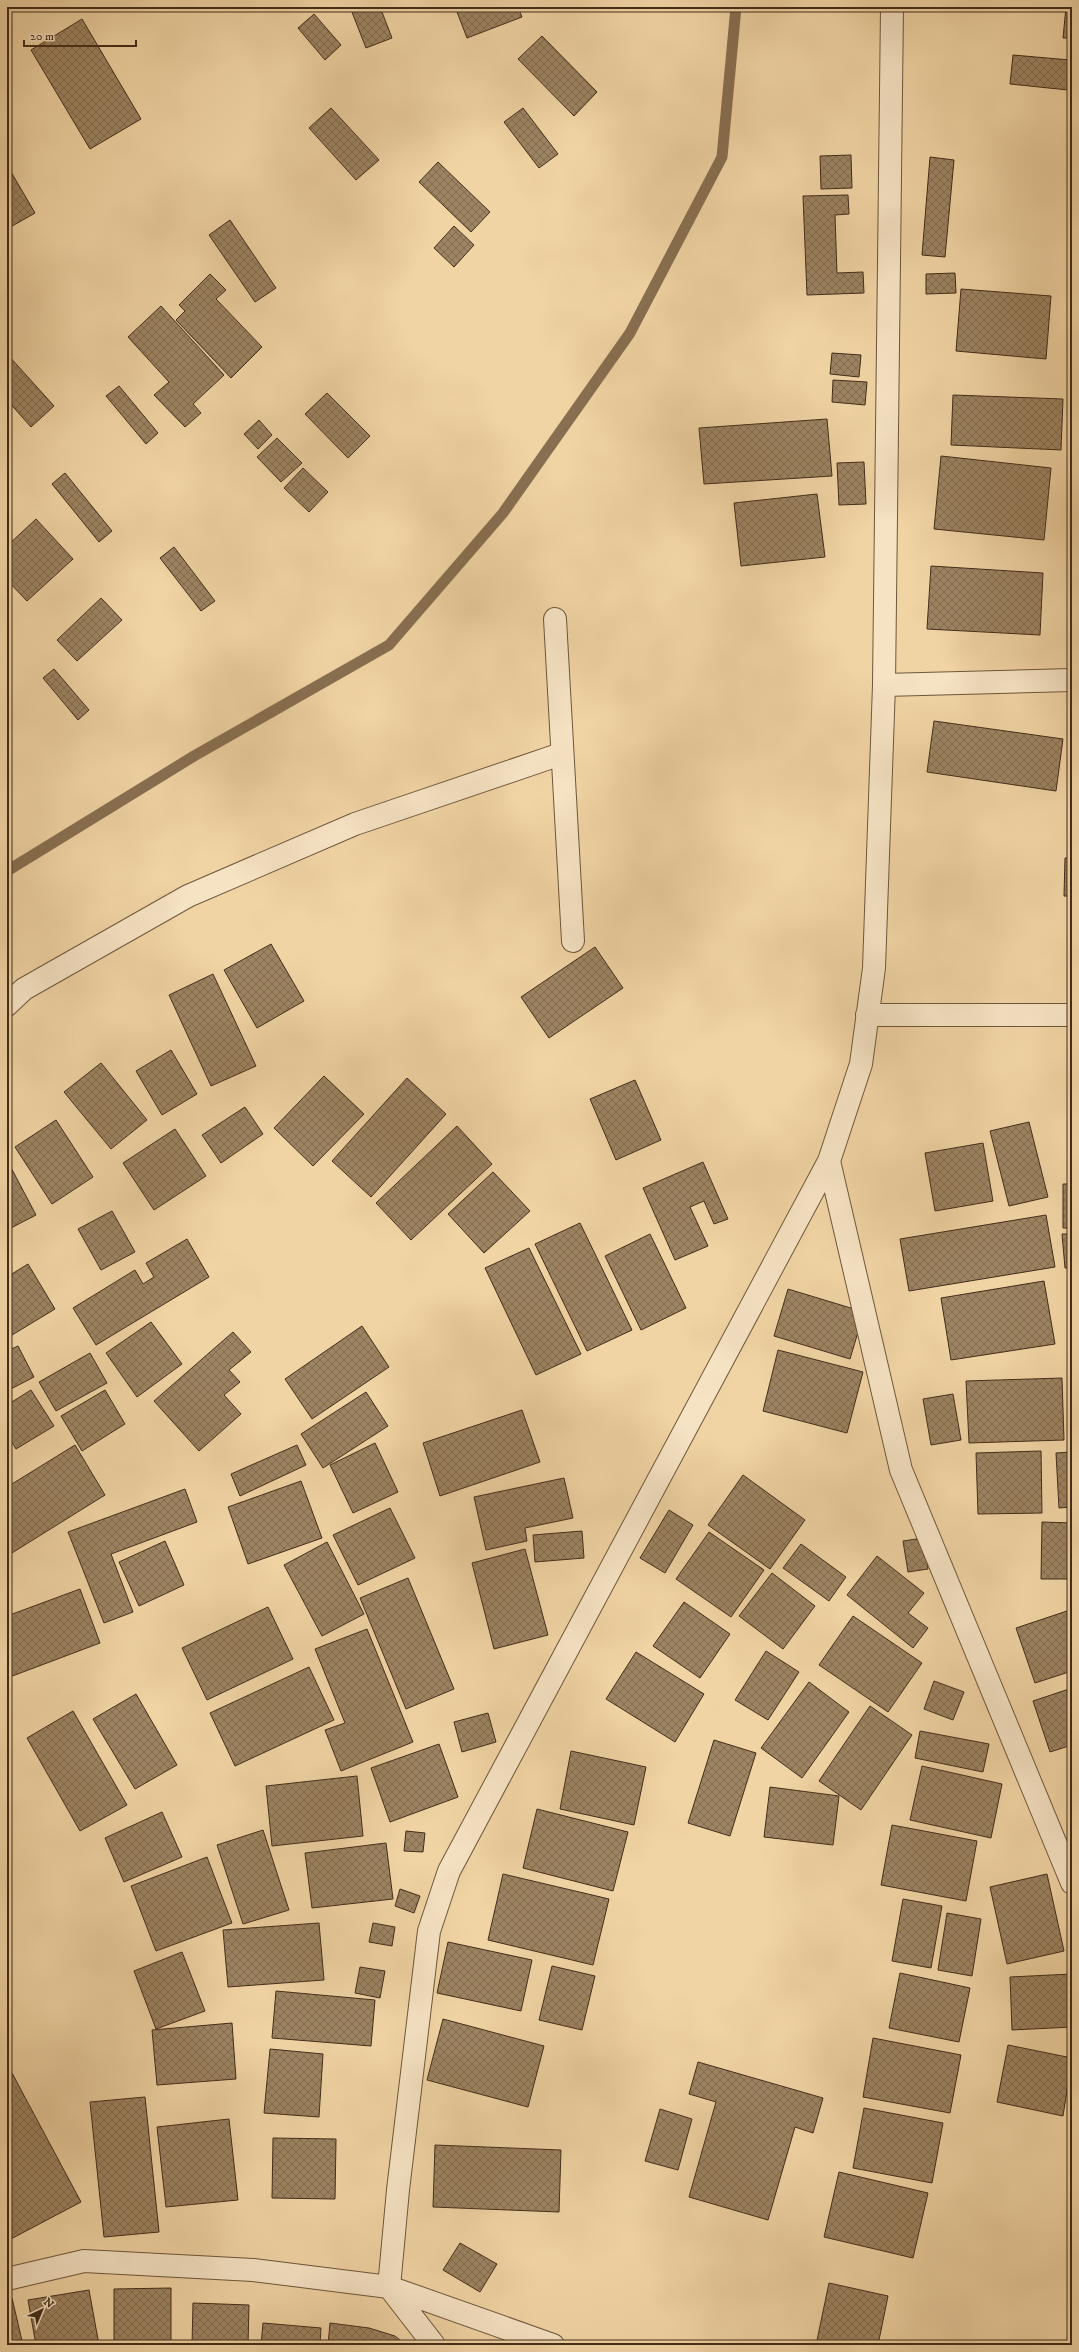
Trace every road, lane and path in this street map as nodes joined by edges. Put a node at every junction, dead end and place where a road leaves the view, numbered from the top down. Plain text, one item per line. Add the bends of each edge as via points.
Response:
1 (892, 7) edge
2 (554, 619) dead end
3 (1072, 680) edge
4 (884, 685) junction
5 (562, 754) junction
6 (573, 941) dead end
7 (7, 1005) edge
8 (868, 1015) junction
9 (1072, 1015) edge
10 (829, 1161) junction
11 (1072, 1883) edge
12 (7, 2279) edge
13 (389, 2287) junction
14 (434, 2345) edge
15 (553, 2345) edge

1 - 4 street
2 - 5 street
3 - 4 street
4 - 8 street via 874,968
5 - 6 street
5 - 7 street via 355,824 188,896 24,989
8 - 9 street
8 - 10 street via 861,1064
10 - 11 street via 901,1470
10 - 13 street via 449,1871 429,1931
12 - 13 street via 84,2261 253,2270
13 - 14 street
13 - 15 street

